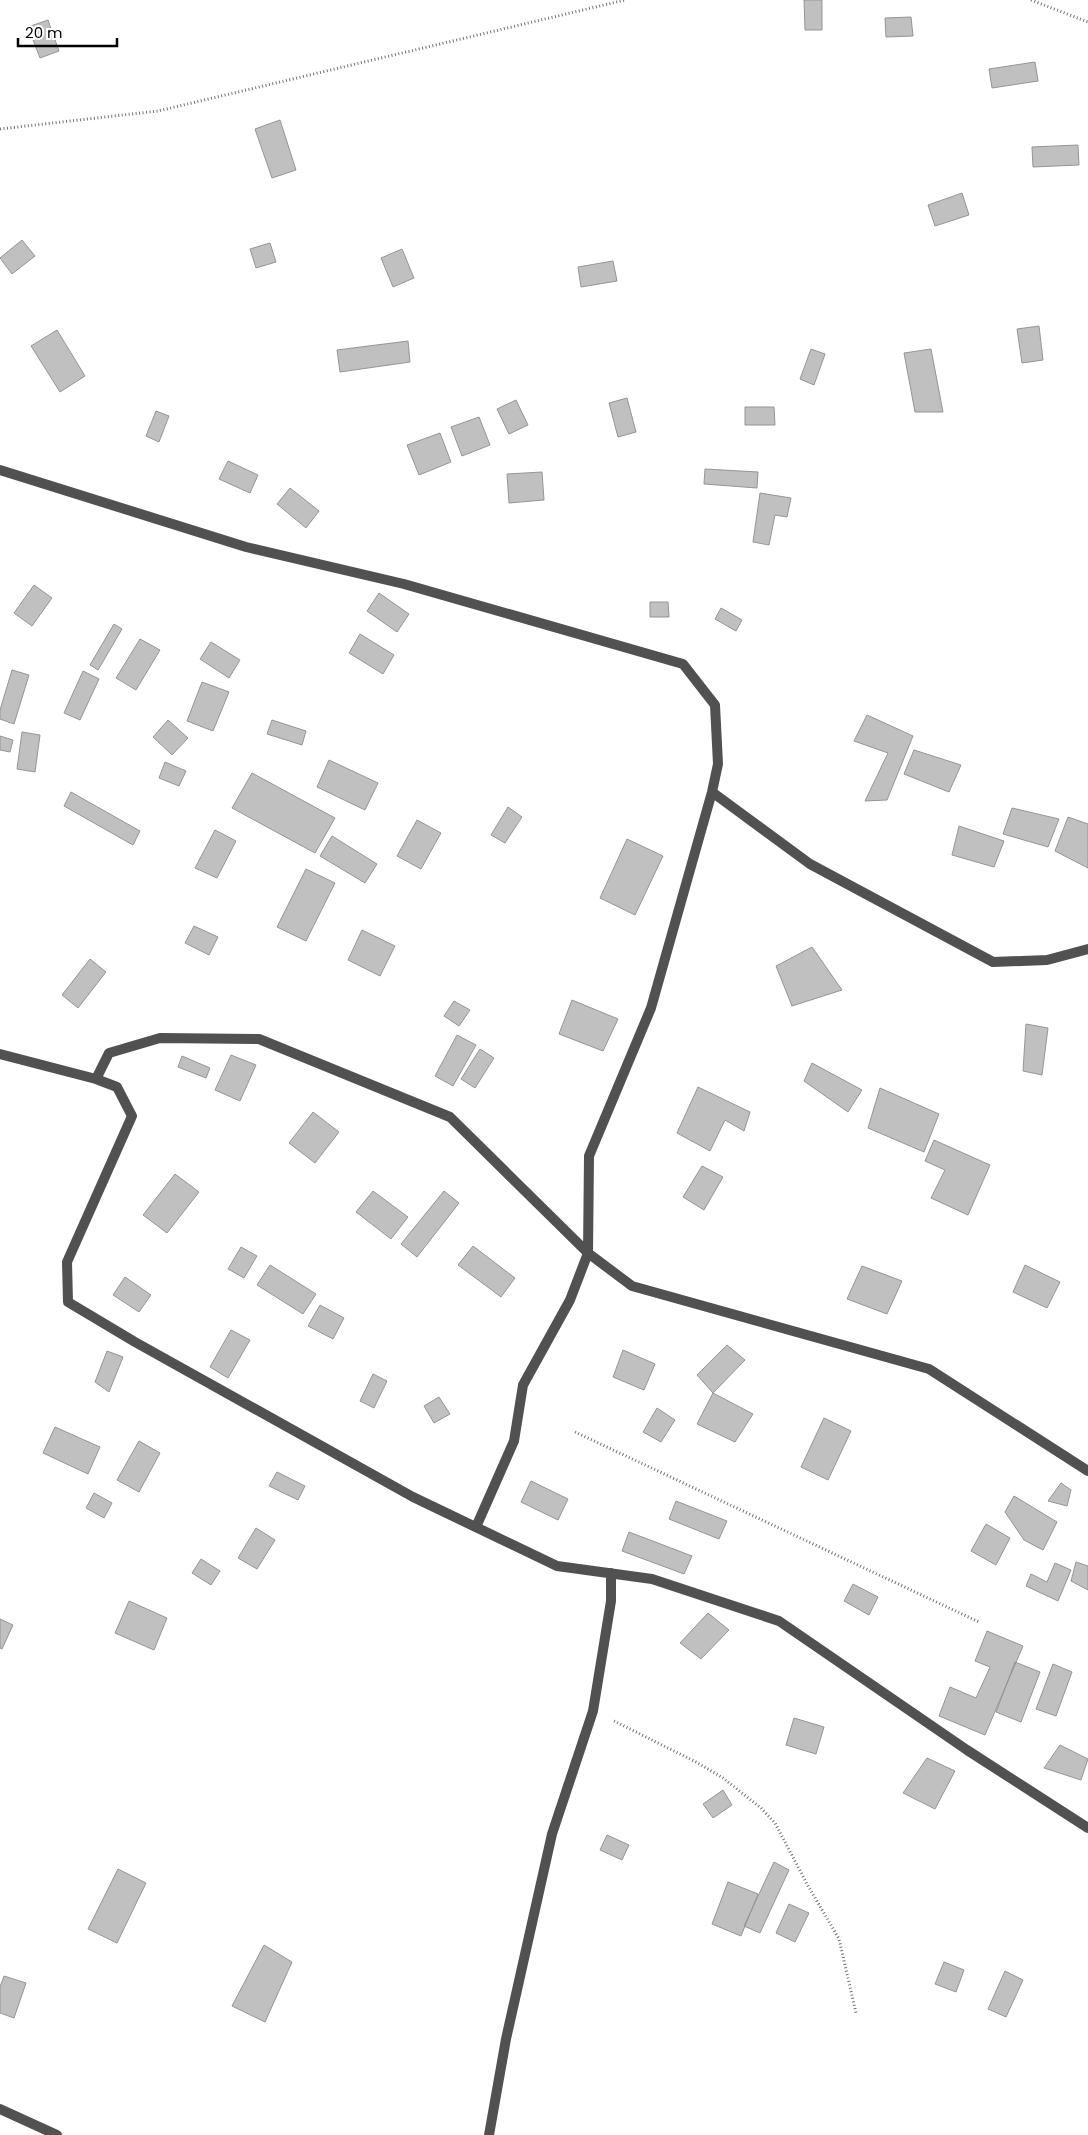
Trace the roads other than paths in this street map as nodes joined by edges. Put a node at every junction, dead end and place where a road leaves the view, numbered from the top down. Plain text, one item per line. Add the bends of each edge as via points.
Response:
1 (0, 470) edge
2 (712, 792) junction
3 (1088, 949) edge
4 (0, 1054) edge
5 (96, 1079) junction
6 (588, 1253) junction
7 (1088, 1471) edge
8 (476, 1527) junction
9 (611, 1573) junction
10 (1088, 1828) edge
11 (0, 2109) edge
12 (57, 2135) edge
13 (488, 2135) edge

1 - 2 street via 246,547 404,584 683,664 715,705 718,764
2 - 3 street via 810,864 993,962 1047,960
2 - 6 street via 650,1008 589,1156
4 - 5 street
5 - 6 street via 109,1053 160,1038 259,1039 450,1118
5 - 8 street via 118,1087 132,1116 67,1262 68,1302 413,1498
6 - 7 street via 632,1286 929,1370
6 - 8 street via 570,1300 523,1385 514,1441
8 - 9 street via 557,1566
9 - 10 street via 652,1579 779,1621 967,1750
9 - 13 street via 611,1601 593,1711 552,1834
11 - 12 street

